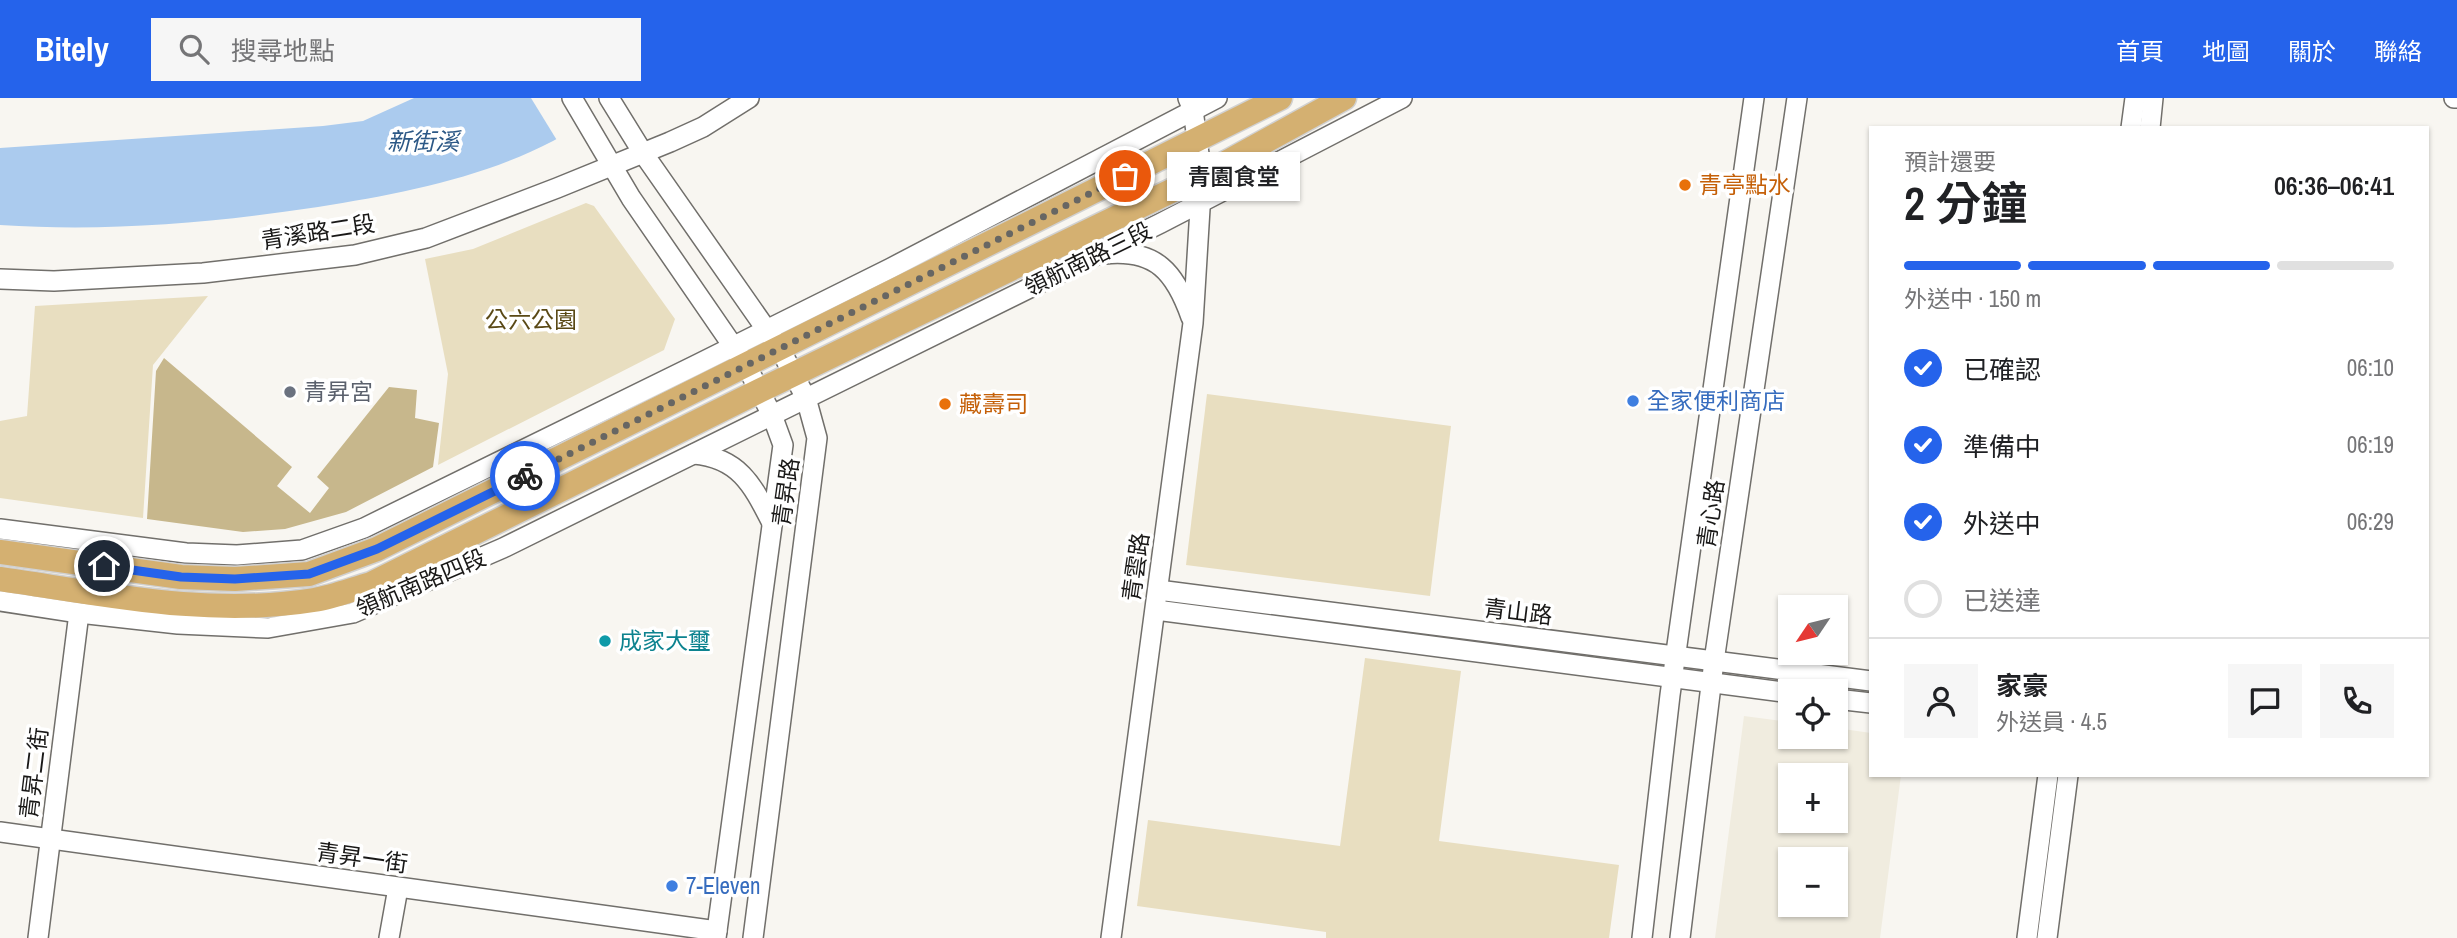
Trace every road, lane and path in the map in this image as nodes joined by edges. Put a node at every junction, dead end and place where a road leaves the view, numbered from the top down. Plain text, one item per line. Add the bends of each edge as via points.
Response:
1 (572, 98) edge
2 (749, 98) edge
3 (1217, 98) edge
4 (1280, 98) edge
5 (1344, 98) edge
6 (1402, 98) edge
7 (1754, 98) edge
8 (1797, 98) edge
9 (2135, 98) edge
10 (2153, 98) edge
11 (613, 103) edge
12 (1190, 104) edge
13 (2131, 126) edge
14 (2150, 126) edge
15 (1196, 141) junction
16 (628, 159) junction
17 (1202, 176) junction
18 (1202, 202) junction
19 (1097, 255) junction
20 (0, 279) edge
21 (1193, 323) junction
22 (774, 339) junction
23 (739, 356) junction
24 (794, 374) junction
25 (759, 391) junction
26 (806, 398) junction
27 (772, 415) junction
28 (694, 454) junction
29 (550, 495) junction
30 (772, 523) junction
31 (0, 529) edge
32 (0, 552) edge
33 (466, 564) junction
34 (0, 579) edge
35 (1157, 600) junction
36 (0, 601) edge
37 (79, 613) junction
38 (1675, 657) junction
39 (1714, 661) junction
40 (1672, 678) junction
41 (1869, 681) edge
42 (1712, 682) junction
43 (1778, 691) edge
44 (1848, 700) edge
45 (1869, 703) edge
46 (2048, 777) edge
47 (2068, 777) edge
48 (0, 832) edge
49 (50, 838) junction
50 (398, 888) junction
51 (716, 934) edge
52 (37, 938) edge
53 (389, 938) edge
54 (753, 938) edge
55 (1111, 938) edge
56 (1642, 938) edge
57 (1680, 938) edge
58 (2027, 938) edge
59 (2047, 938) edge

1 - 16 street, 青昇路 via 589,125
2 - 16 street, 青溪路二段 via 703,127
3 - 12 street
4 - 15 main road
5 - 17 main road, 領航南路三段
6 - 18 street, 領航南路三段
7 - 38 street, 青心路
8 - 39 street, 青心路
9 - 13 street
10 - 14 street
11 - 16 street, 青昇路
12 - 15 street
12 - 22 street via 891,268
15 - 17 street
15 - 22 main road
16 - 20 street, 青溪路二段 via 426,238 355,255 203,273 54,281
16 - 22 street, 青昇路
16 - 23 street, 青昇路 via 631,198
17 - 18 street, 青雲路
17 - 24 main road, 領航南路三段
18 - 19 street, 領航南路三段
18 - 21 street, 青雲路
19 - 21 street via 1125,252 1148,258 1170,273
19 - 26 street, 領航南路三段
21 - 35 street, 青雲路
22 - 23 main road
22 - 24 street, 青昇路
23 - 25 street, 青昇路
23 - 31 street via 364,528 302,551 186,553
23 - 32 main road via 377,549 309,574 181,577
24 - 25 main road, 領航南路三段
24 - 26 street, 青昇路
25 - 27 street, 青昇路
25 - 29 main road, 領航南路四段
26 - 27 street, 領航南路三段
26 - 54 street, 青昇路 via 817,438
27 - 28 street, 領航南路四段
27 - 30 street, 青昇路 via 783,445
28 - 30 street via 722,460 742,473
28 - 33 street, 領航南路四段
29 - 33 street
29 - 34 main road, 領航南路四段 via 371,584 316,600 234,607 177,604
30 - 51 street, 青昇路
33 - 37 street, 領航南路四段 via 353,613 268,628
35 - 38 street, 青山路
35 - 40 street, 青山路
35 - 55 street, 青雲路
36 - 37 street, 領航南路四段
37 - 49 street, 青昇二街
38 - 39 street, 青山路
38 - 40 street, 青心路
39 - 41 street, 青山路
39 - 42 street, 青心路
40 - 42 street, 青山路
40 - 56 street, 青心路
42 - 43 street, 青山路
42 - 57 street, 青心路
44 - 45 street
46 - 58 street
47 - 59 street
48 - 49 street, 青昇一街
49 - 50 street, 青昇一街
49 - 52 street, 青昇二街
50 - 51 street, 青昇一街
50 - 53 street

